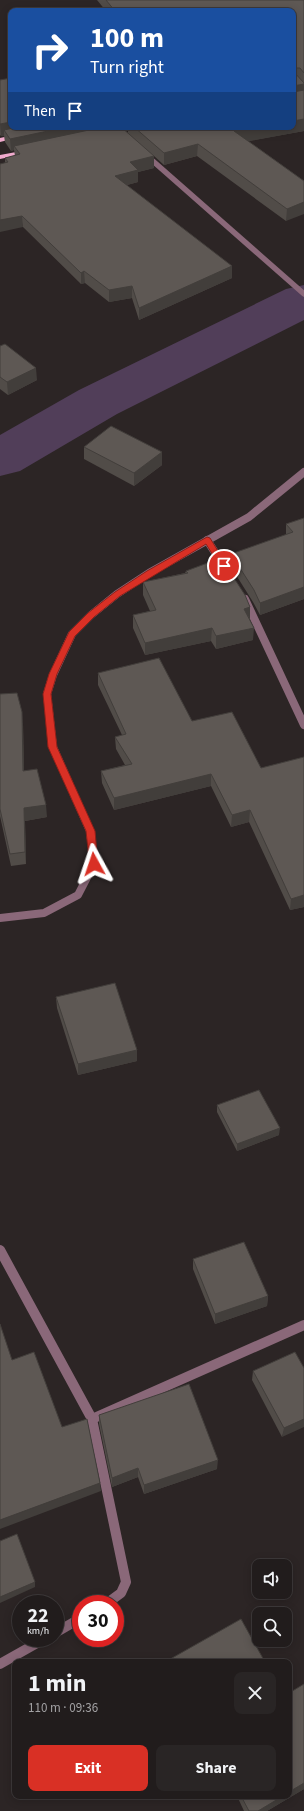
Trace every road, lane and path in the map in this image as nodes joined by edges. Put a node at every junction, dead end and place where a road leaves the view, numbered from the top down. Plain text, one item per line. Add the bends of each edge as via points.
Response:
1 (29, 134) edge
2 (0, 140) edge
3 (38, 150) edge
4 (144, 153) edge
5 (0, 158) edge
6 (304, 294) edge
7 (304, 472) edge
8 (207, 540) junction
9 (228, 572) edge
10 (240, 592) edge
11 (304, 725) edge
12 (0, 918) edge
13 (0, 1250) edge
14 (304, 1324) edge
15 (92, 1419) junction
16 (120, 1595) edge
17 (30, 1647) edge
18 (0, 1664) edge

1 - 2 main road
3 - 5 main road
4 - 6 street
7 - 8 street via 250,517
8 - 9 street
8 - 12 street via 117,594 72,634 53,674 47,694 53,747 90,831 94,864 78,895 44,913
10 - 11 street via 249,605
13 - 15 street
14 - 15 street
15 - 16 street via 126,1582 125,1590
17 - 18 street

